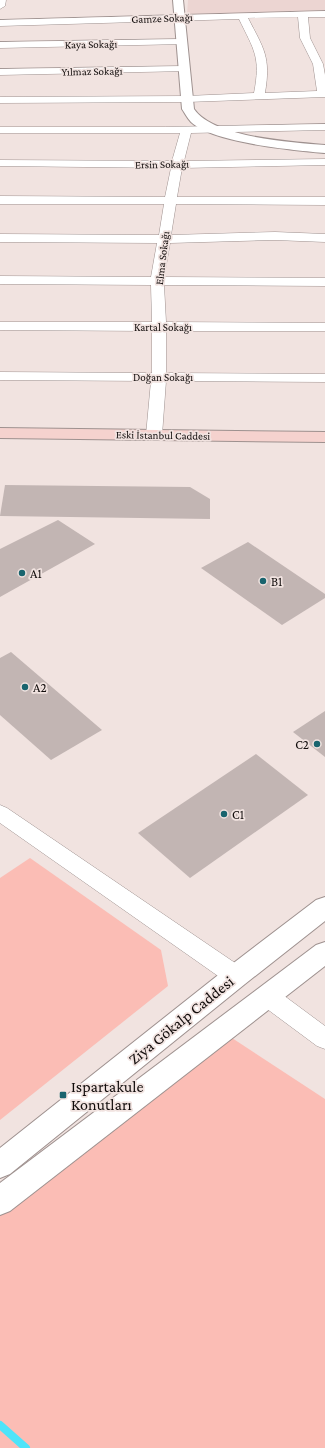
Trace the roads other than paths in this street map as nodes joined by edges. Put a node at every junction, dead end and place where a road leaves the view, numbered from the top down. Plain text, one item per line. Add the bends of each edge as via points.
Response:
1 (1, 0) edge
2 (178, 0) edge
3 (0, 6) edge
4 (303, 14) junction
5 (325, 14) edge
6 (242, 16) junction
7 (179, 17) junction
8 (0, 23) edge
9 (181, 42) junction
10 (0, 45) edge
11 (184, 69) junction
12 (0, 72) edge
13 (324, 94) edge
14 (259, 96) junction
15 (187, 99) junction
16 (0, 100) edge
17 (325, 127) edge
18 (214, 129) junction
19 (0, 130) edge
20 (186, 130) junction
21 (325, 149) edge
22 (325, 162) edge
23 (0, 163) edge
24 (177, 164) junction
25 (0, 200) edge
26 (170, 201) junction
27 (325, 201) edge
28 (0, 238) edge
29 (325, 238) edge
30 (163, 239) junction
31 (0, 280) edge
32 (157, 281) junction
33 (325, 282) edge
34 (0, 326) edge
35 (159, 327) junction
36 (325, 327) edge
37 (0, 376) edge
38 (159, 377) junction
39 (325, 378) edge
40 (0, 433) edge
41 (154, 435) junction
42 (325, 437) edge
43 (0, 813) edge
44 (325, 907) edge
45 (325, 952) edge
46 (236, 976) junction
47 (267, 996) junction
48 (325, 1039) edge
49 (0, 1165) edge
50 (0, 1201) edge

1 - 3 street
2 - 7 street
4 - 5 street, Gamze Sokağı
4 - 6 street, Gamze Sokağı
4 - 13 street via 305,38 318,64
6 - 7 street, Gamze Sokağı
6 - 14 street via 261,54 263,74
7 - 8 street, Gamze Sokağı
7 - 9 street
9 - 10 street, Kaya Sokağı
9 - 11 street
11 - 12 street, Yılmaz Sokağı
11 - 15 street
13 - 14 street
14 - 15 street
15 - 16 street
15 - 18 street via 188,109 197,121
17 - 18 street
18 - 20 street
18 - 21 street via 248,139
19 - 20 street
20 - 24 street, Elma Sokağı
22 - 24 street, Ersin Sokağı
23 - 24 street, Ersin Sokağı
24 - 26 street, Elma Sokağı
25 - 26 street
26 - 27 street
26 - 30 street, Elma Sokağı
28 - 30 street
29 - 30 street via 275,236
30 - 32 street, Elma Sokağı
31 - 32 street
32 - 33 street
32 - 35 street, Elma Sokağı
34 - 35 street, Kartal Sokağı
35 - 36 street, Kartal Sokağı
35 - 38 street, Elma Sokağı
37 - 38 street, Doğan Sokağı
38 - 39 street, Doğan Sokağı
38 - 41 street, Elma Sokağı
40 - 41 main road, Eski İstanbul Caddesi
41 - 42 main road, Eski İstanbul Caddesi
43 - 46 street
44 - 46 street, Ziya Gökalp Caddesi
45 - 47 street
46 - 47 street
46 - 49 street, Ziya Gökalp Caddesi
47 - 48 street
47 - 50 street

